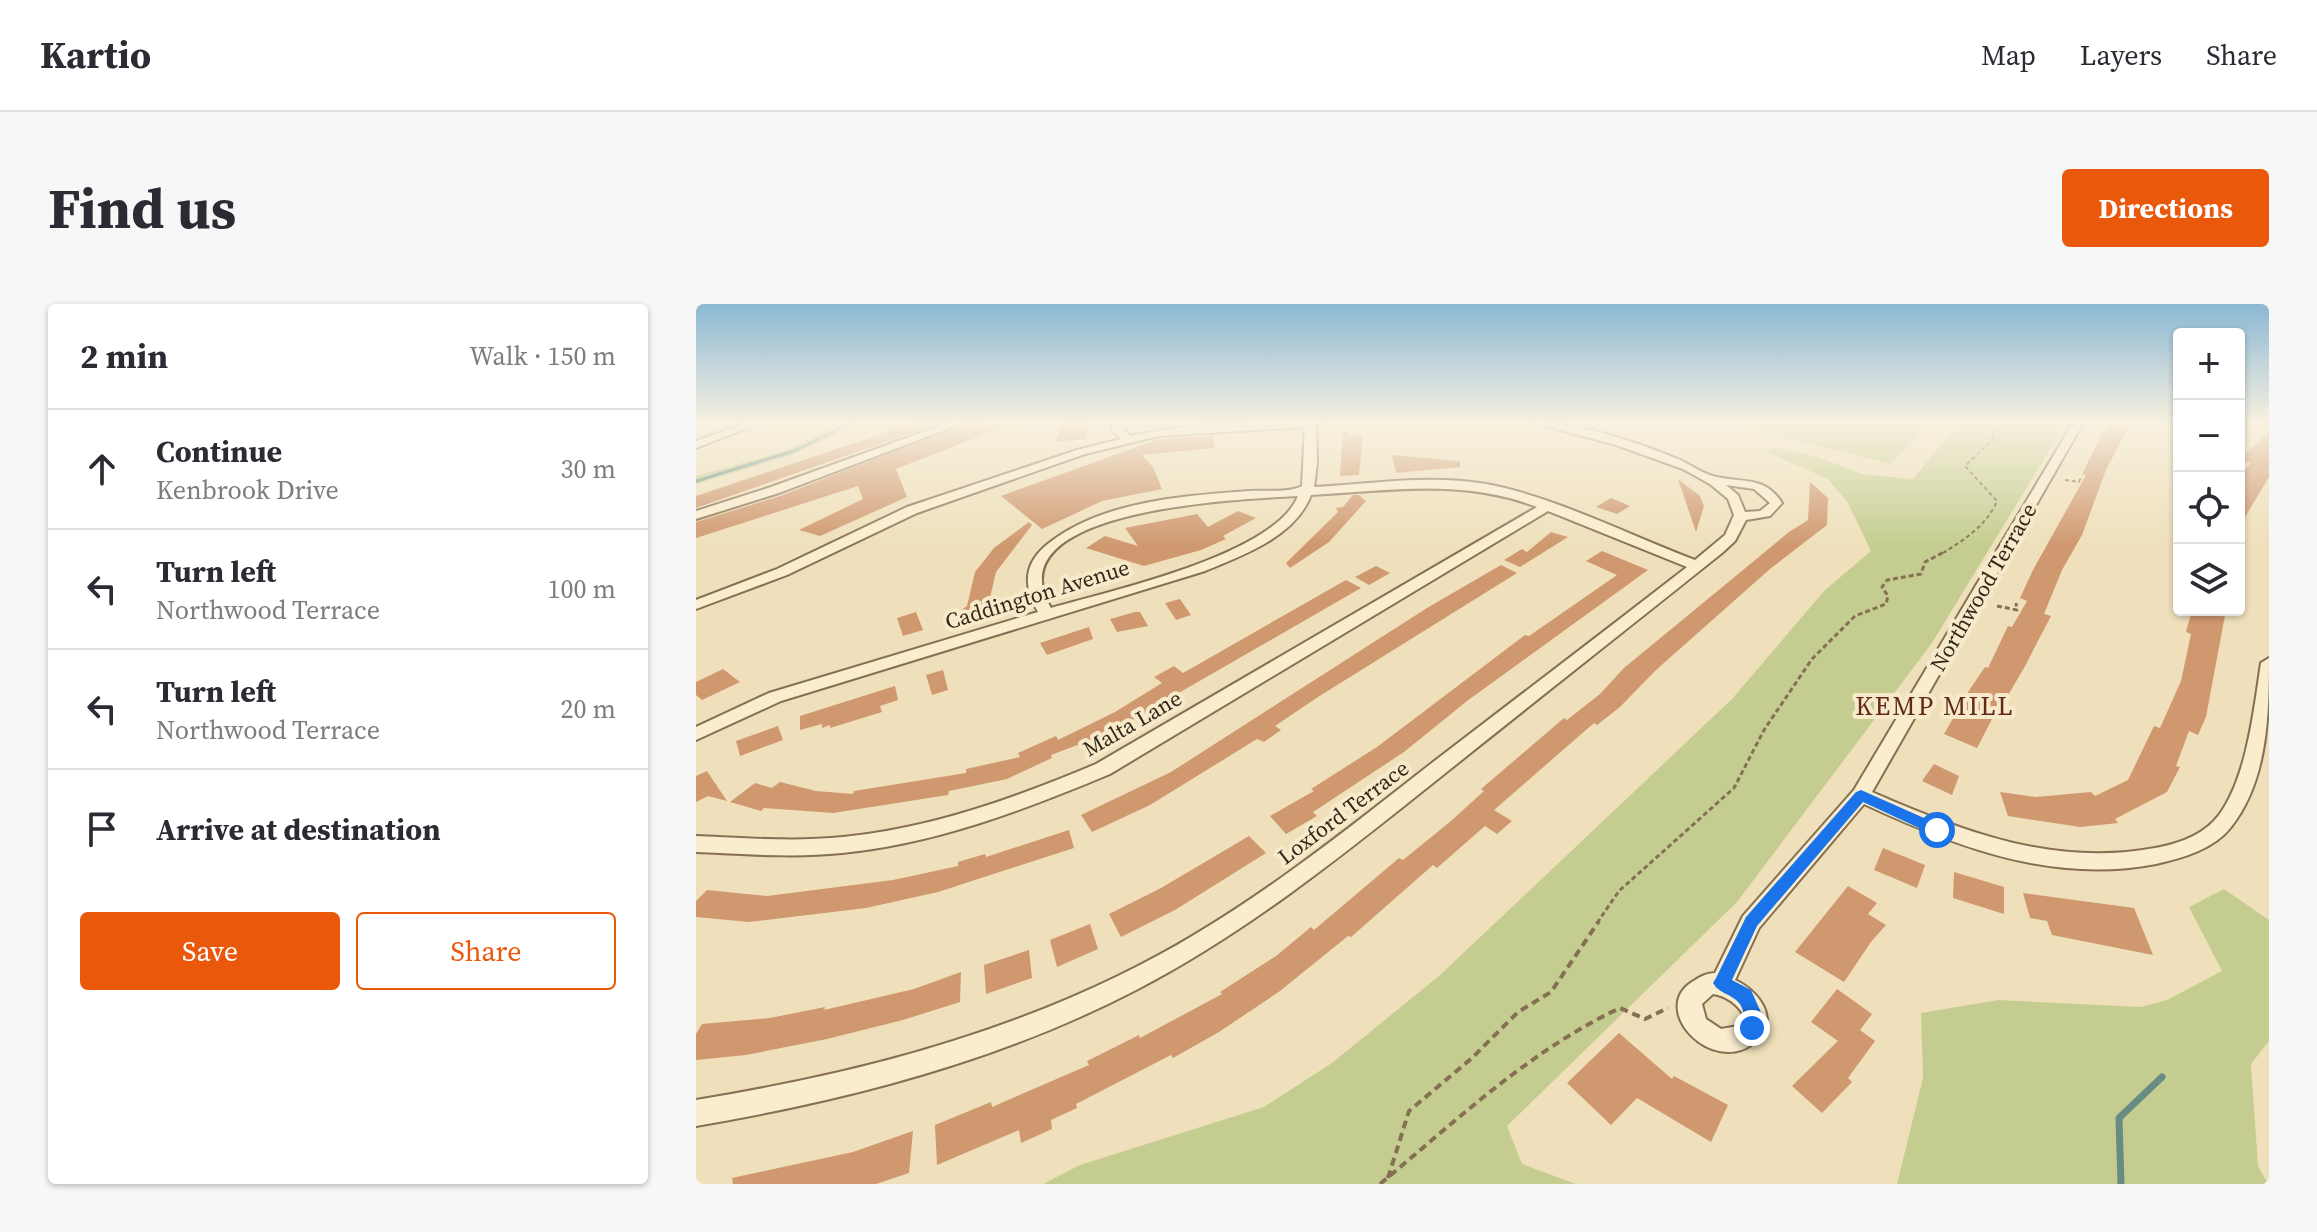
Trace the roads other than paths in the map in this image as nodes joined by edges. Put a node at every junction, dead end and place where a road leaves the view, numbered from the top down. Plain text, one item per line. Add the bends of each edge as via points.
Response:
1 (846, 464) edge
2 (1051, 464) edge
3 (1309, 464) edge
4 (1684, 464) edge
5 (2054, 464) edge
6 (1716, 481) junction
7 (1306, 492) junction
8 (1546, 507) junction
9 (696, 515) edge
10 (1740, 516) junction
11 (1697, 566) junction
12 (696, 605) edge
13 (1047, 614) junction
14 (2269, 663) edge
15 (696, 734) edge
16 (1861, 795) junction
17 (696, 844) edge
18 (1722, 983) junction
19 (696, 1113) edge

1 - 9 street
2 - 12 street via 912,510 782,572
3 - 7 street
4 - 6 street
5 - 16 street, Northwood Terrace
6 - 10 street via 1738,506
6 - 10 street via 1760,486 1772,495 1773,509 1760,516
7 - 8 street via 1458,484
7 - 13 street, Caddington Avenue via 1285,521 1236,553
7 - 13 street via 1174,501 1085,526 1041,558 1034,592
8 - 11 street
8 - 17 street, Malta Lane via 1103,769 1041,796 916,832 844,845
10 - 11 street, Loxford Terrace via 1725,543
11 - 19 street, Loxford Terrace via 1332,852 1184,952 1094,999 992,1041 886,1075
13 - 15 street, Caddington Avenue via 775,697
14 - 16 street via 2249,767 2228,818 2191,848 2147,859 2046,859 1937,830
16 - 18 street, Northwood Terrace via 1751,922
18 - 18 street via 1710,983 1692,995 1691,1017 1708,1036 1734,1041 1752,1028 1752,1006

